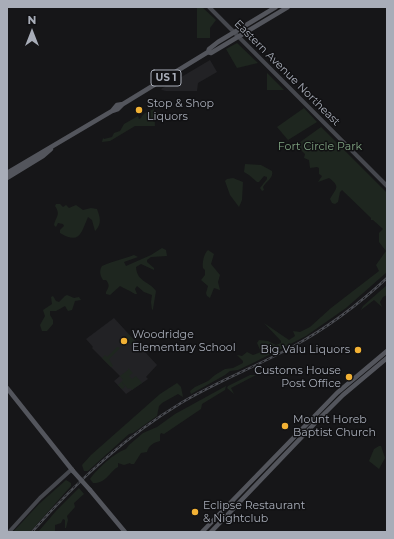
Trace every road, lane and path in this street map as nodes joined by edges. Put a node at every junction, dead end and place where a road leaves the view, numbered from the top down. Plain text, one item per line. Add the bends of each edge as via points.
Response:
1 (209, 7) edge
2 (276, 7) edge
3 (288, 7) edge
4 (234, 33) junction
5 (238, 37) junction
6 (208, 52) junction
7 (55, 146) junction
8 (7, 173) edge
9 (7, 178) edge
10 (387, 186) edge
11 (387, 351) edge
12 (387, 358) edge
13 (7, 388) edge
14 (72, 470) junction
15 (9, 532) edge
16 (125, 532) edge
17 (202, 532) edge
18 (211, 532) edge

1 - 4 main road, Eastern Avenue Northeast
2 - 4 main road, US 1
3 - 5 main road, US 1
4 - 5 main road, Eastern Avenue Northeast
4 - 6 main road, US 1 via 208,49
5 - 6 main road, US 1 via 211,53
5 - 10 main road, Eastern Avenue Northeast
6 - 7 main road, US 1
7 - 8 main road, US 1
7 - 9 main road, US 1
11 - 17 main road via 337,393
12 - 18 main road via 343,395
13 - 14 main road
14 - 15 main road via 40,498
14 - 16 main road, bridge

